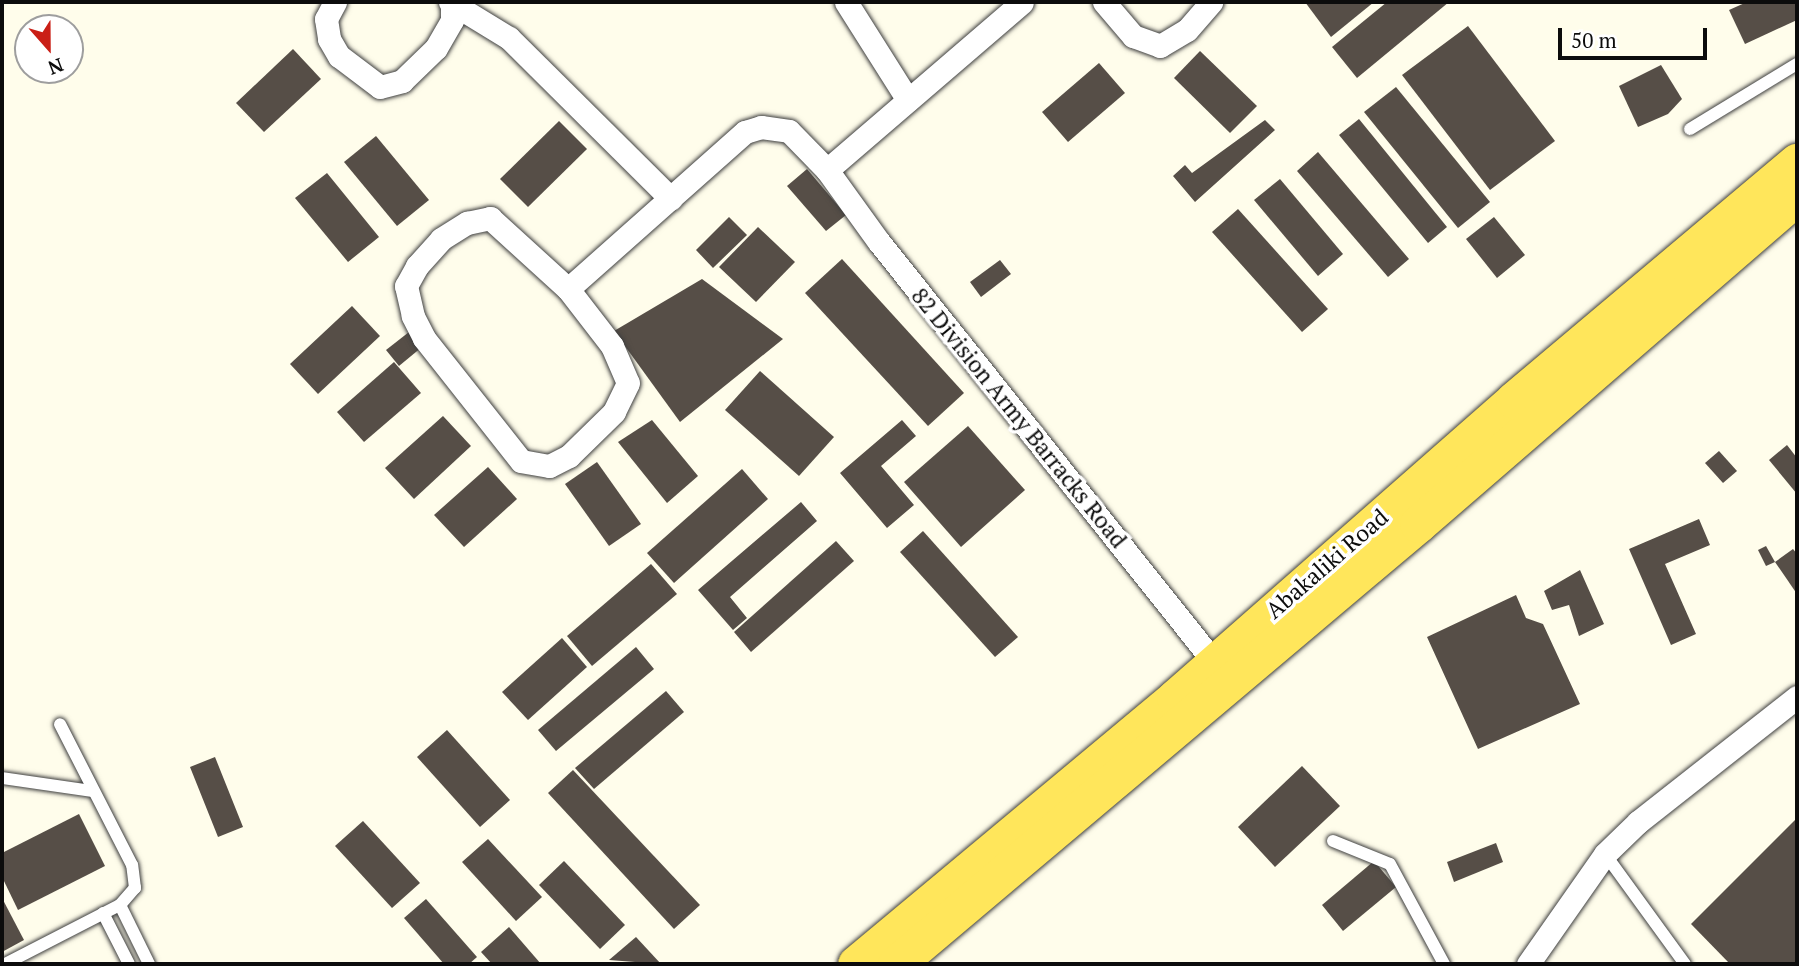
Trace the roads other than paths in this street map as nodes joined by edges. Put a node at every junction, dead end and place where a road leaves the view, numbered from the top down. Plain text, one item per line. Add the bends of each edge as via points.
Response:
1 (335, 2) edge
2 (846, 2) edge
3 (1022, 2) edge
4 (1104, 2) edge
5 (1210, 2) edge
6 (451, 3) edge
7 (1797, 64) edge
8 (908, 100) junction
9 (1690, 129) dead end
10 (1797, 162) edge
11 (827, 170) junction
12 (1797, 196) edge
13 (671, 199) junction
14 (568, 289) junction
15 (1214, 663) junction
16 (1797, 697) edge
17 (60, 724) dead end
18 (2, 778) edge
19 (92, 791) junction
20 (1333, 841) dead end
21 (1605, 854) junction
22 (120, 905) junction
23 (103, 913) junction
24 (938, 928) junction
25 (876, 961) edge
26 (5, 964) edge
27 (129, 964) edge
28 (149, 964) edge
29 (931, 964) edge
30 (1444, 964) edge
31 (1528, 964) edge
32 (1685, 964) edge

1 - 6 street via 326,19 330,39 339,56 380,87 402,81 436,48 452,20
2 - 8 street
3 - 8 street
4 - 5 street via 1133,36 1160,46 1187,30
6 - 13 street via 509,38
7 - 9 lane
8 - 11 street
10 - 15 main road, Abakaliki Road
11 - 13 street, 82 Division Army Barracks Road via 789,131 761,127 746,132
11 - 15 street, 82 Division Army Barracks Road via 887,253
12 - 24 main road, Abakaliki Road via 1418,524
13 - 14 street, 82 Division Army Barracks Road
14 - 14 street via 612,346 624,370 626,395 569,456 535,467 521,461 424,338 406,286 417,265 441,239 467,223 490,218
15 - 25 main road, Abakaliki Road
16 - 21 street via 1638,822
17 - 19 lane
18 - 19 lane
19 - 22 lane via 136,878 130,897
20 - 30 lane via 1390,864
21 - 31 street
21 - 32 lane
22 - 23 lane
22 - 28 lane
23 - 26 lane
23 - 27 lane
24 - 25 main road, Abakaliki Road
24 - 29 main road

